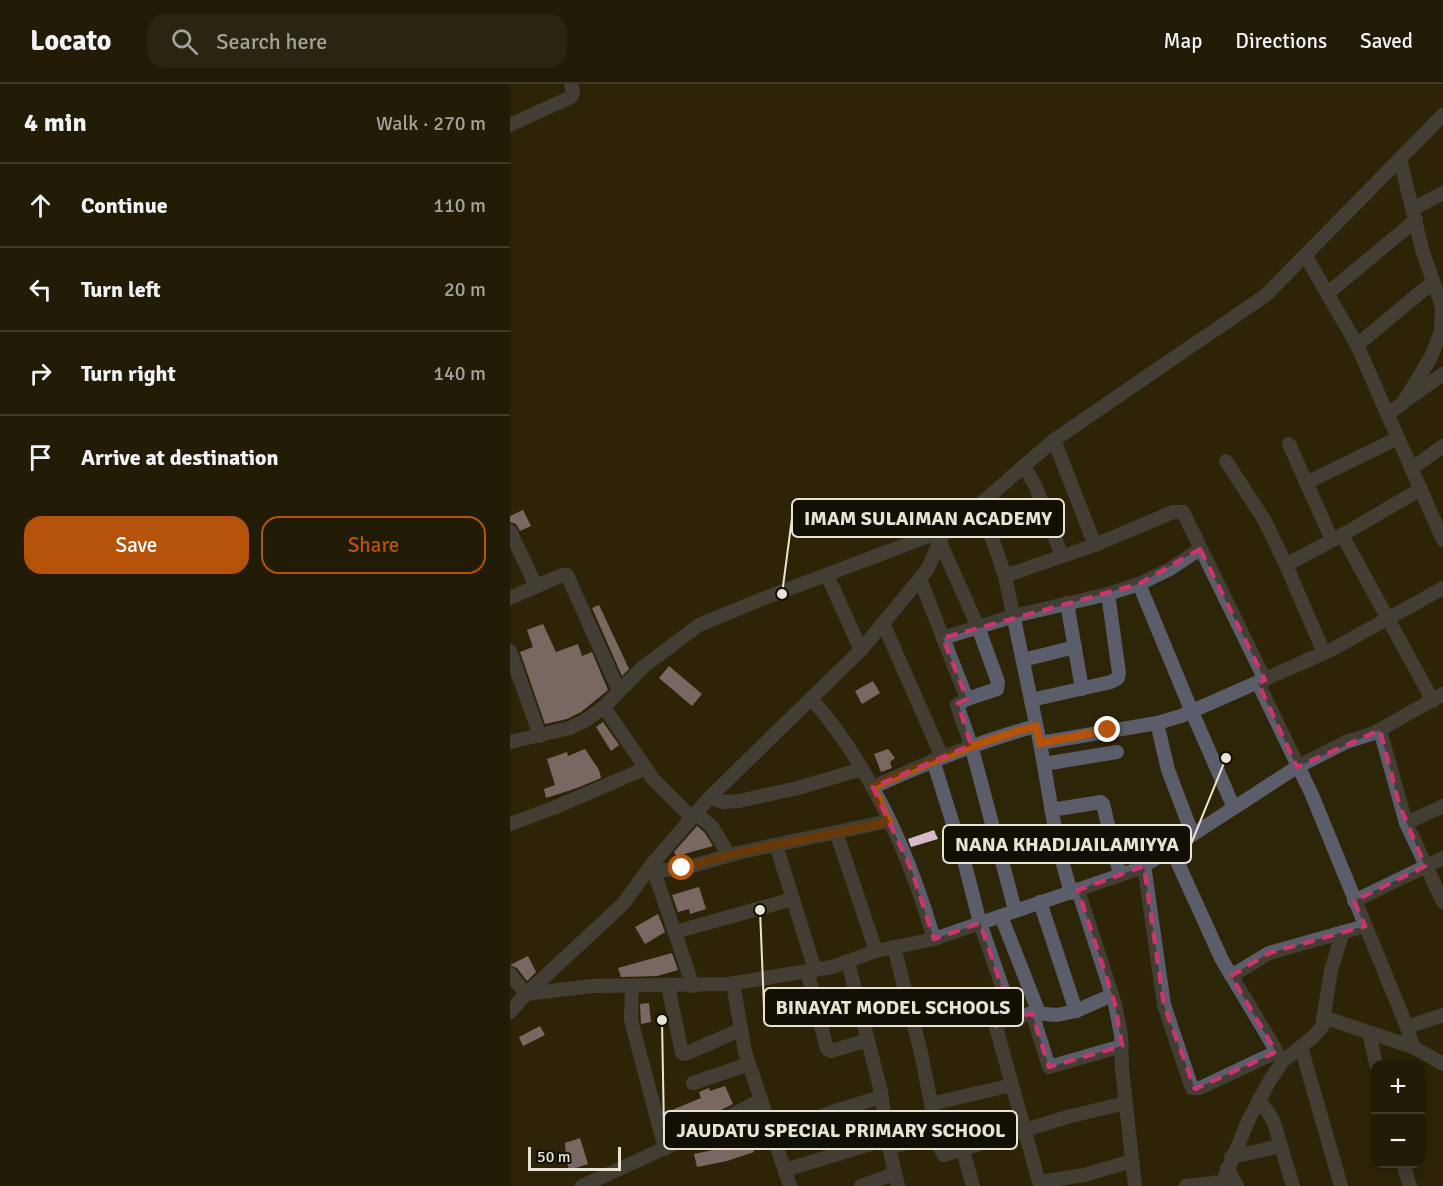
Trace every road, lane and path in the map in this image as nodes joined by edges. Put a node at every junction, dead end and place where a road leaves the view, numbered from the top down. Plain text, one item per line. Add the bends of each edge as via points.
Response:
1 (571, 84) edge
2 (1443, 115) edge
3 (510, 125) edge
4 (1400, 159) junction
5 (1443, 193) edge
6 (1415, 214) junction
7 (1305, 255) junction
8 (1438, 288) edge
9 (1328, 292) junction
10 (1357, 345) junction
11 (1443, 374) edge
12 (1403, 403) junction
13 (1389, 413) junction
14 (1398, 438) junction
15 (1054, 440) junction
16 (1289, 444) dead end
17 (1443, 446) edge
18 (1226, 461) dead end
19 (1023, 466) junction
20 (1411, 469) junction
21 (1306, 483) junction
22 (1421, 489) junction
23 (977, 507) junction
24 (510, 531) edge
25 (943, 536) junction
26 (1337, 538) junction
27 (1443, 539) edge
28 (1095, 545) junction
29 (1200, 549) junction
30 (1062, 556) junction
31 (1286, 565) junction
32 (827, 575) junction
33 (1005, 576) junction
34 (920, 579) junction
35 (1139, 584) junction
36 (536, 586) junction
37 (1443, 588) edge
38 (1108, 594) junction
39 (510, 598) edge
40 (1067, 603) junction
41 (1014, 616) junction
42 (1387, 620) junction
43 (884, 623) junction
44 (978, 627) junction
45 (943, 638) junction
46 (1075, 647) junction
47 (861, 650) junction
48 (510, 651) edge
49 (1324, 653) junction
50 (1023, 660) junction
51 (1261, 682) junction
52 (1082, 689) junction
53 (619, 691) junction
54 (812, 698) junction
55 (1438, 698) edge
56 (967, 699) junction
57 (1031, 700) junction
58 (604, 707) junction
59 (1192, 712) junction
60 (1157, 723) junction
61 (1036, 726) junction
62 (1380, 730) junction
63 (540, 736) junction
64 (510, 742) edge
65 (1040, 743) junction
66 (971, 746) junction
67 (1117, 752) dead end
68 (938, 758) junction
69 (1044, 764) junction
70 (1297, 767) junction
71 (646, 768) junction
72 (862, 770) junction
73 (873, 787) junction
74 (709, 798) junction
75 (1234, 807) junction
76 (1443, 807) edge
77 (1052, 810) junction
78 (694, 816) junction
79 (889, 822) junction
80 (1406, 823) junction
81 (510, 824) edge
82 (836, 832) junction
83 (1192, 833) junction
84 (776, 845) junction
85 (1171, 848) junction
86 (729, 855) junction
87 (1443, 858) edge
88 (1144, 865) junction
89 (1425, 866) junction
90 (651, 871) junction
91 (1120, 875) junction
92 (1075, 891) junction
93 (793, 899) junction
94 (1354, 901) junction
95 (1040, 902) junction
96 (1443, 902) edge
97 (1015, 910) junction
98 (1001, 916) junction
99 (980, 923) junction
100 (1365, 926) junction
101 (675, 932) junction
102 (1343, 932) junction
103 (934, 939) junction
104 (894, 947) junction
105 (876, 951) junction
106 (849, 962) junction
107 (811, 970) junction
108 (510, 974) edge
109 (1231, 976) junction
110 (733, 983) junction
111 (632, 986) junction
112 (668, 986) junction
113 (693, 986) junction
114 (526, 994) junction
115 (1112, 995) junction
116 (1076, 1011) junction
117 (510, 1012) edge
118 (1035, 1013) junction
119 (1443, 1015) edge
120 (1323, 1017) junction
121 (996, 1026) junction
122 (1407, 1027) junction
123 (740, 1030) junction
124 (1369, 1033) junction
125 (868, 1040) junction
126 (1122, 1046) junction
127 (1301, 1047) junction
128 (1413, 1047) junction
129 (1280, 1056) junction
130 (1375, 1060) edge
131 (749, 1064) junction
132 (1443, 1064) edge
133 (693, 1083) dead end
134 (1012, 1085) junction
135 (882, 1098) junction
136 (1259, 1099) junction
137 (761, 1100) junction
138 (1125, 1103) junction
139 (931, 1104) junction
140 (1025, 1130) junction
141 (773, 1134) junction
142 (938, 1137) junction
143 (888, 1143) junction
144 (1281, 1146) junction
145 (665, 1149) junction
146 (963, 1150) junction
147 (1132, 1161) junction
148 (1229, 1163) junction
149 (1404, 1168) edge
150 (617, 1170) junction
151 (785, 1170) junction
152 (896, 1180) edge
153 (1085, 1180) edge
154 (1221, 1184) edge
155 (582, 1186) edge
156 (620, 1186) edge
157 (790, 1186) edge
158 (861, 1186) edge
159 (973, 1186) edge
160 (1135, 1186) edge
161 (1186, 1186) edge
162 (1237, 1186) edge
163 (1293, 1186) edge
164 (1341, 1186) edge
165 (1410, 1186) edge

1 - 3 street via 571,97
2 - 4 street
4 - 6 street
4 - 7 street
5 - 6 street
6 - 8 street via 1423,253
6 - 9 street
7 - 9 street
7 - 15 street via 1266,295
8 - 10 street
8 - 12 street via 1441,330 1431,357
9 - 10 street
10 - 13 street
11 - 12 street
12 - 13 street
13 - 14 street
14 - 20 street
14 - 21 street
15 - 19 street
15 - 28 street
16 - 21 street
17 - 20 street
18 - 31 street
19 - 23 street
19 - 30 street via 1035,485
20 - 22 street
21 - 26 street
22 - 26 street
22 - 27 street
23 - 25 street
23 - 33 street
24 - 36 street
25 - 32 street
25 - 34 street
25 - 44 street
26 - 31 street
26 - 42 street
28 - 29 street via 1178,511 1183,512
28 - 30 street
29 - 35 street
29 - 51 street
30 - 33 street
31 - 49 street
32 - 47 street
32 - 53 street via 699,626 642,667
33 - 41 street
34 - 43 street
34 - 45 street
35 - 38 street
35 - 59 street
36 - 39 street
36 - 53 street via 567,575
37 - 42 street
38 - 40 street
38 - 52 street via 1118,678
40 - 41 street
40 - 46 street
41 - 44 street
41 - 50 street
42 - 49 street
42 - 55 street
43 - 47 street
43 - 68 street
44 - 45 street
44 - 56 street via 998,685 997,689
45 - 56 street
46 - 50 street
46 - 52 street
47 - 54 street
48 - 63 street
49 - 51 street
50 - 57 street
51 - 59 street
51 - 70 street
52 - 57 street
53 - 58 street
54 - 72 street
54 - 74 street
55 - 62 street
56 - 66 street via 957,705
57 - 61 street
58 - 63 street via 570,728
58 - 71 street
59 - 60 street
59 - 75 street
60 - 65 street
60 - 83 street via 1168,770
61 - 65 street
61 - 66 street
62 - 70 street
62 - 80 street
63 - 64 street
65 - 69 street
66 - 68 street
66 - 97 street
67 - 69 street
68 - 73 street
68 - 99 street
69 - 77 street
70 - 75 street
70 - 94 street
71 - 78 street via 658,785
71 - 81 street
72 - 73 street
72 - 74 street via 739,801
73 - 79 street
74 - 78 street
75 - 83 street
76 - 80 street
77 - 91 street via 1101,802
77 - 92 street via 1058,846
78 - 86 street via 712,827
78 - 90 street
79 - 82 street
79 - 103 street via 912,872
80 - 89 street
82 - 84 street
82 - 105 street
83 - 85 street
84 - 86 street
84 - 93 street
85 - 88 street
85 - 109 street
86 - 90 street via 682,868
87 - 89 street
88 - 91 street
88 - 129 street via 1164,1005 1192,1088
89 - 94 street
89 - 96 street
90 - 101 street
90 - 114 street via 624,904
91 - 92 street
92 - 95 street
92 - 115 street
93 - 101 street
93 - 107 street
94 - 100 street
95 - 97 street
95 - 116 street
97 - 98 street
98 - 99 street
98 - 118 street
99 - 103 street
99 - 121 street via 1005,995 991,1009
100 - 102 street
100 - 122 street
101 - 113 street
102 - 109 street via 1269,953
102 - 120 street
103 - 104 street
104 - 105 street
104 - 139 street
105 - 106 street
106 - 107 street
106 - 125 street
107 - 110 street
107 - 125 street via 827,1049
108 - 114 street
109 - 129 street
110 - 113 street
110 - 123 street
111 - 112 street
111 - 114 street via 560,988
111 - 145 street via 631,1020
112 - 113 street
112 - 123 street via 682,1053
114 - 117 street
115 - 116 street
115 - 126 street
116 - 118 street via 1057,1015
118 - 121 street
118 - 126 street via 1049,1067
119 - 122 street
120 - 124 street
120 - 127 street via 1322,1027
121 - 134 street
122 - 128 street
123 - 131 street
124 - 128 street
124 - 130 street
125 - 135 street
126 - 138 street
127 - 129 street
127 - 164 street
128 - 132 street
129 - 136 street
131 - 133 street
131 - 137 street
134 - 139 street
134 - 140 street
135 - 141 street
135 - 143 street
136 - 144 street via 1273,1120
136 - 148 street
137 - 141 street
137 - 145 street
138 - 140 street
138 - 147 street
139 - 142 street
140 - 146 street
140 - 153 street via 1040,1183
141 - 151 street
142 - 143 street
142 - 146 street via 944,1155
143 - 151 street
143 - 152 street
144 - 148 street
144 - 163 street
145 - 150 street
146 - 159 street
147 - 153 street
147 - 160 street
148 - 154 street
148 - 162 street
149 - 165 street
150 - 155 street
150 - 156 street
151 - 157 street
152 - 158 street
154 - 161 street

